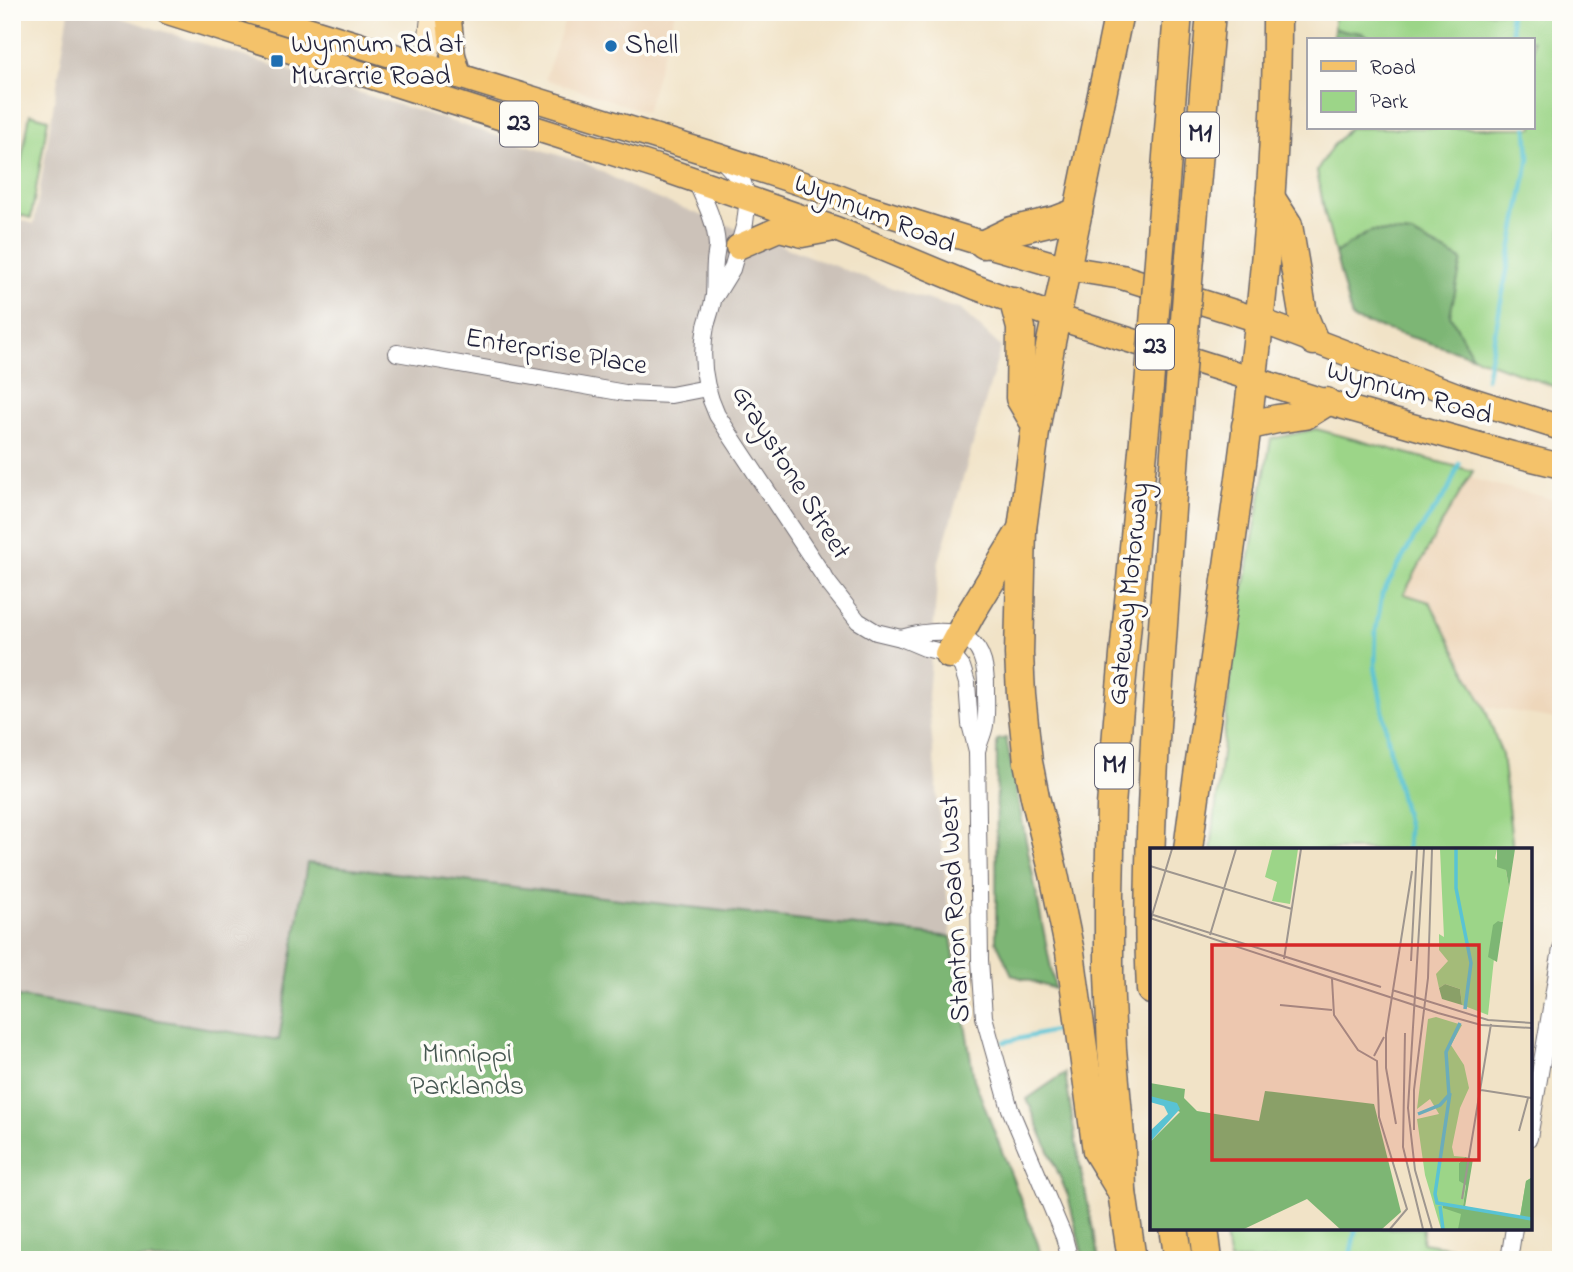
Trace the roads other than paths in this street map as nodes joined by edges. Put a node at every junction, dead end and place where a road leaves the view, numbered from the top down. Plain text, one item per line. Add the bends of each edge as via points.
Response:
1 (168, 12) edge
2 (252, 12) edge
3 (433, 12) edge
4 (448, 12) edge
5 (1119, 12) edge
6 (1178, 12) edge
7 (1211, 12) edge
8 (1277, 12) edge
9 (425, 65) junction
10 (460, 76) junction
11 (420, 92) junction
12 (718, 156) junction
13 (695, 180) junction
14 (1270, 197) junction
15 (748, 198) junction
16 (1078, 212) junction
17 (836, 229) junction
18 (984, 244) junction
19 (738, 247) junction
20 (1066, 268) junction
21 (714, 297) junction
22 (1014, 302) junction
23 (1056, 317) junction
24 (1259, 320) junction
25 (1314, 341) junction
26 (397, 353) dead end
27 (1253, 378) junction
28 (707, 387) junction
29 (1326, 402) junction
30 (1036, 425) junction
31 (1246, 426) junction
32 (1561, 428) edge
33 (1561, 466) edge
34 (1022, 529) junction
35 (954, 644) junction
36 (977, 751) junction
37 (1151, 848) edge
38 (1188, 848) edge
39 (1561, 949) edge
40 (1531, 1126) edge
41 (1122, 1192) junction
42 (1174, 1230) edge
43 (1205, 1230) edge
44 (1514, 1230) edge
45 (1070, 1260) edge
46 (1132, 1260) edge
47 (1180, 1260) edge
48 (1208, 1260) edge
49 (1509, 1260) edge

1 - 11 main road, Wynnum Road / 23
2 - 9 main road, Wynnum Road / 23
3 - 9 street
4 - 10 main road
5 - 16 highway
6 - 41 highway, Gateway Motorway / M1, bridge via 1111,806 1109,974
7 - 37 highway, Gateway Motorway / M1, bridge via 1163,605
8 - 14 highway
9 - 10 main road, Wynnum Road / 23
9 - 11 street
10 - 12 main road, Wynnum Road / 23
11 - 13 main road, Wynnum Road / 23
12 - 15 street via 738,176
12 - 18 main road, Wynnum Road / 23
13 - 15 main road, Wynnum Road / 23
13 - 21 street, Graystone Street via 709,210 717,246
14 - 24 highway
14 - 25 highway via 1288,225 1303,314
15 - 17 main road, Wynnum Road / 23
15 - 19 street, Graystone Street
16 - 18 highway via 1011,231
16 - 20 highway
17 - 19 main road via 802,235 779,229
17 - 22 main road, Wynnum Road / 23
18 - 20 main road, Wynnum Road / 23
19 - 21 street, Graystone Street via 732,270
20 - 23 highway
20 - 24 main road, Wynnum Road / 23 via 1122,277
21 - 28 street, Graystone Street via 704,341
22 - 23 main road, Wynnum Road / 23
22 - 30 highway via 1021,328 1020,398
23 - 27 main road, Wynnum Road / 23
23 - 30 highway
24 - 25 main road, Wynnum Road / 23
24 - 27 highway
25 - 32 main road, Wynnum Road / 23 via 1462,397
26 - 28 street, Enterprise Place via 625,393 671,395
27 - 29 main road, Wynnum Road / 23
27 - 31 highway
28 - 35 street, Graystone Street via 726,430 847,609 876,632 901,638 925,631 947,632
29 - 31 highway via 1305,415
29 - 33 main road, Wynnum Road / 23
30 - 34 highway
31 - 38 highway
34 - 35 highway
34 - 41 highway via 1019,654 1028,762 1070,952 1097,1151
35 - 36 street, Stanton Road West via 965,674
35 - 36 street, Stanton Road West via 976,646 984,662 985,724
36 - 45 street, Stanton Road West via 984,1017 1010,1109
39 - 40 street
41 - 46 highway, Gateway Motorway / M1
42 - 47 highway
43 - 48 highway
44 - 49 street

